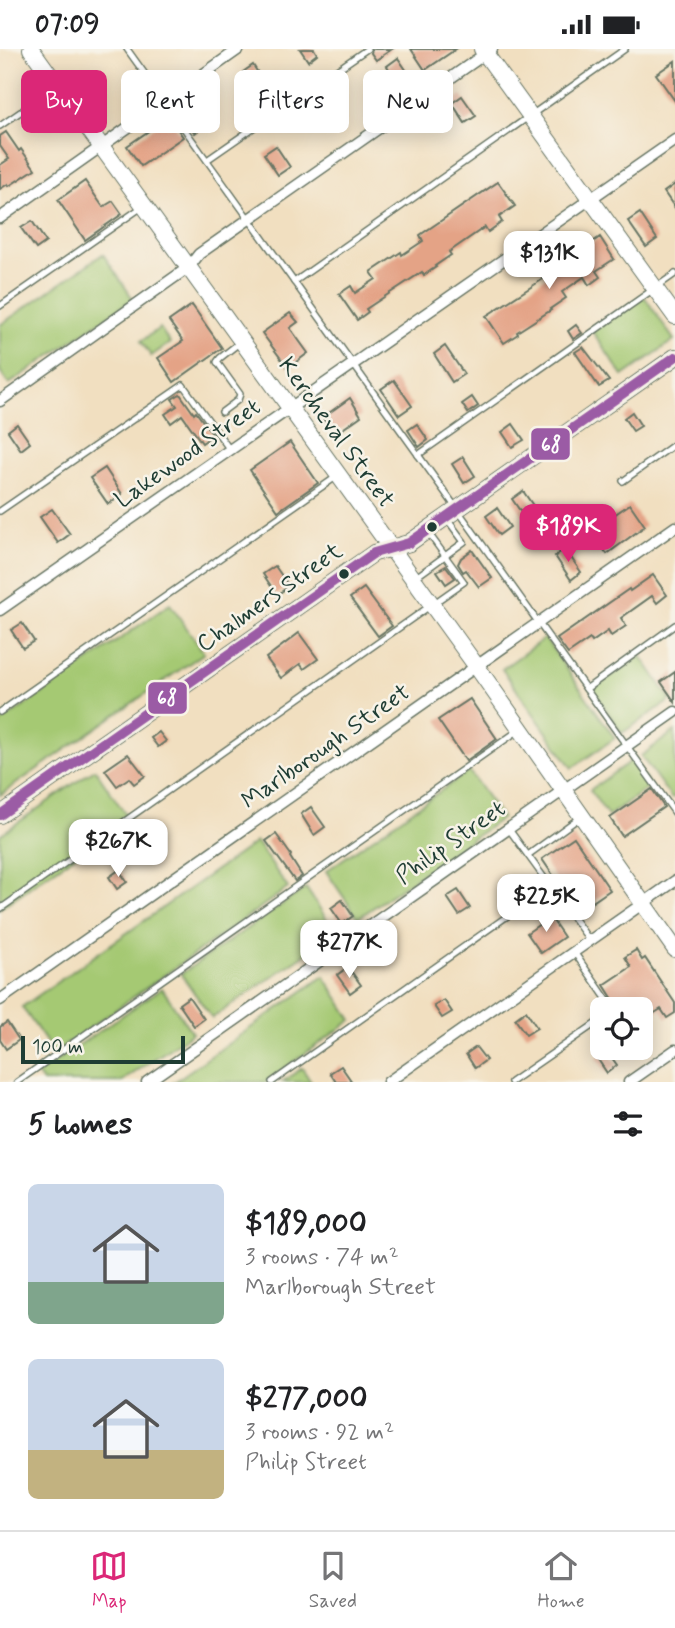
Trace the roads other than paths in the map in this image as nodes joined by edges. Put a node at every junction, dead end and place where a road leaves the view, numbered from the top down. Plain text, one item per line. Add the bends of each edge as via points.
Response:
1 (31, 49) edge
2 (127, 49) edge
3 (239, 49) edge
4 (367, 49) edge
5 (625, 49) edge
6 (487, 51) edge
7 (46, 70) edge
8 (142, 70) edge
9 (209, 70) edge
10 (21, 112) edge
11 (530, 115) junction
12 (0, 126) edge
13 (121, 132) edge
14 (92, 133) edge
15 (188, 133) edge
16 (675, 140) edge
17 (102, 146) junction
18 (207, 160) junction
19 (590, 199) junction
20 (144, 205) junction
21 (0, 218) edge
22 (249, 219) junction
23 (189, 267) junction
24 (675, 274) edge
25 (294, 282) junction
26 (655, 288) junction
27 (0, 306) edge
28 (675, 316) edge
29 (242, 341) junction
30 (675, 357) edge
31 (353, 364) junction
32 (0, 401) edge
33 (290, 408) junction
34 (222, 412) dead end
35 (675, 444) edge
36 (230, 450) junction
37 (418, 456) junction
38 (338, 475) junction
39 (623, 481) dead end
40 (0, 511) edge
41 (451, 513) junction
42 (675, 527) edge
43 (426, 531) junction
44 (391, 548) junction
45 (445, 556) junction
46 (433, 565) junction
47 (438, 571) dead end
48 (413, 579) junction
49 (447, 584) dead end
50 (452, 591) junction
51 (432, 605) junction
52 (0, 610) edge
53 (539, 624) junction
54 (675, 625) edge
55 (477, 667) junction
56 (586, 689) junction
57 (0, 712) edge
58 (675, 712) edge
59 (520, 729) junction
60 (627, 745) junction
61 (564, 789) junction
62 (673, 805) edge
63 (675, 813) edge
64 (0, 815) edge
65 (582, 816) junction
66 (508, 828) junction
67 (528, 855) junction
68 (675, 881) edge
69 (550, 886) junction
70 (643, 903) junction
71 (0, 909) edge
72 (590, 941) junction
73 (675, 949) edge
74 (573, 952) junction
75 (605, 997) edge
76 (0, 1000) edge
77 (590, 1027) edge
78 (675, 1050) edge
79 (17, 1082) edge
80 (147, 1082) edge
81 (272, 1082) edge
82 (388, 1082) edge
83 (511, 1082) edge
84 (629, 1082) edge

1 - 7 street, Kercheval Street
2 - 8 lane
3 - 9 street
4 - 18 lane
5 - 11 lane
6 - 11 street
6 - 22 street
10 - 12 lane
11 - 19 street
11 - 25 lane
13 - 17 street
14 - 17 street, Kercheval Street
15 - 18 lane
16 - 19 street, Lakewood Street
17 - 20 street, Kercheval Street
17 - 21 street
18 - 22 lane
19 - 26 street
19 - 31 street, Lakewood Street
20 - 23 street, Kercheval Street
20 - 27 lane
22 - 23 street via 199,254
22 - 25 lane
23 - 29 street, Kercheval Street
23 - 32 street
24 - 26 lane
25 - 31 lane
26 - 28 street
26 - 37 lane
29 - 33 street, Kercheval Street
29 - 34 lane via 217,362 240,394
30 - 41 street, Chalmers Street
31 - 33 street, Lakewood Street
31 - 37 lane
33 - 36 street, Lakewood Street
33 - 38 street, Kercheval Street
35 - 39 lane
36 - 40 lane via 183,385
36 - 52 street, Lakewood Street
37 - 41 lane
38 - 44 street, Kercheval Street
38 - 57 lane
41 - 43 street, Chalmers Street
41 - 45 lane via 464,542
41 - 53 lane
42 - 53 street, Marlborough Street
43 - 44 street, Chalmers Street
43 - 45 lane
44 - 48 street, Kercheval Street
44 - 64 street, Chalmers Street via 374,553
45 - 46 lane
45 - 50 lane via 464,582
46 - 47 lane
46 - 48 lane
48 - 51 street, Kercheval Street
49 - 50 lane
50 - 51 lane
51 - 55 street, Kercheval Street
51 - 71 lane
53 - 55 street, Marlborough Street
53 - 56 lane
54 - 56 lane
55 - 59 street, Kercheval Street
55 - 76 street, Marlborough Street
56 - 60 lane
58 - 60 street, Philip Street
59 - 61 street, Kercheval Street
59 - 79 lane
60 - 61 street, Philip Street
60 - 62 lane
61 - 65 street, Kercheval Street
61 - 66 street, Philip Street
62 - 63 lane
65 - 67 lane
65 - 70 street, Kercheval Street
66 - 67 lane
66 - 80 street, Philip Street
67 - 69 lane
68 - 70 street
69 - 72 lane
69 - 81 lane
70 - 72 street
70 - 73 street, Kercheval Street
72 - 74 street
74 - 75 lane
74 - 82 street
77 - 83 lane
78 - 84 street

